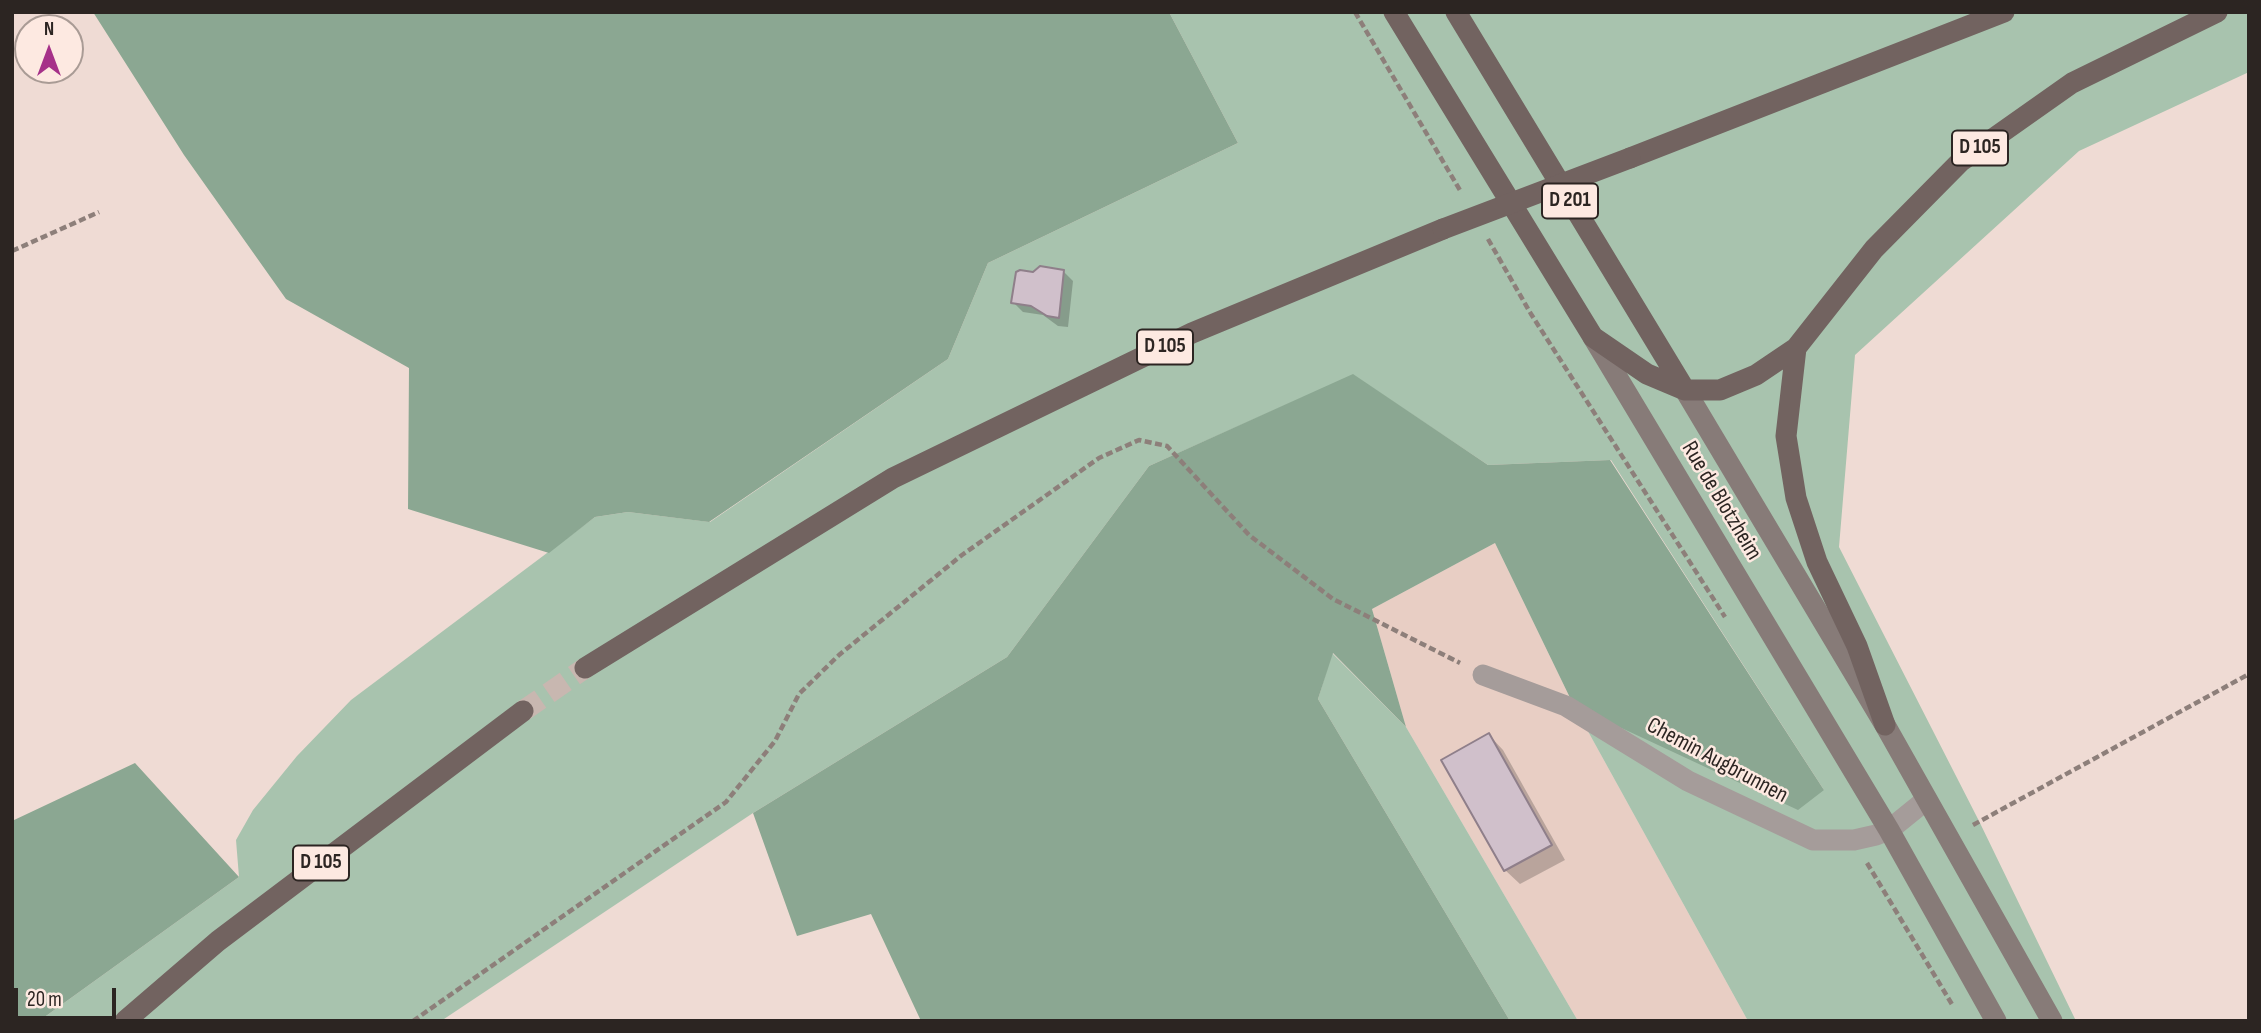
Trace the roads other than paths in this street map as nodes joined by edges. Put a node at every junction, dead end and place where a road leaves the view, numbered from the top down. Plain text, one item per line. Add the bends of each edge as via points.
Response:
1 (1394, 12) edge
2 (1456, 12) edge
3 (2004, 12) edge
4 (2217, 12) edge
5 (1592, 337) junction
6 (1796, 348) junction
7 (1685, 390) junction
8 (585, 668) tunnel mouth
9 (1483, 674) road end
10 (523, 711) tunnel mouth
11 (1885, 725) junction
12 (1926, 800) junction
13 (1889, 830) junction
14 (125, 1021) edge
15 (1996, 1021) edge
16 (2052, 1021) edge

1 - 5 main road, Rue de Blotzheim / D 201
2 - 7 main road, Rue de Blotzheim / D 201
3 - 8 main road, D 105, bridge via 1443,229 1192,333 893,478
4 - 6 main road, D 105 via 2072,83 1960,162 1874,249
5 - 7 main road, D 201 via 1647,374
5 - 13 main road, Rue de Blotzheim / D 201
6 - 7 main road, D 105 via 1756,375 1720,390
6 - 11 main road via 1786,436 1796,498 1816,562 1857,646
7 - 11 main road, Rue de Blotzheim / D 201
9 - 13 street, Chemin Augbrunnen via 1566,706 1688,780 1813,840 1854,840
10 - 14 main road, D 105 via 218,941
11 - 12 main road, Rue de Blotzheim / D 201
12 - 13 street, Chemin Augbrunnen
12 - 16 main road, Rue de Blotzheim / D 201
13 - 15 main road, Rue de Blotzheim / D 201

